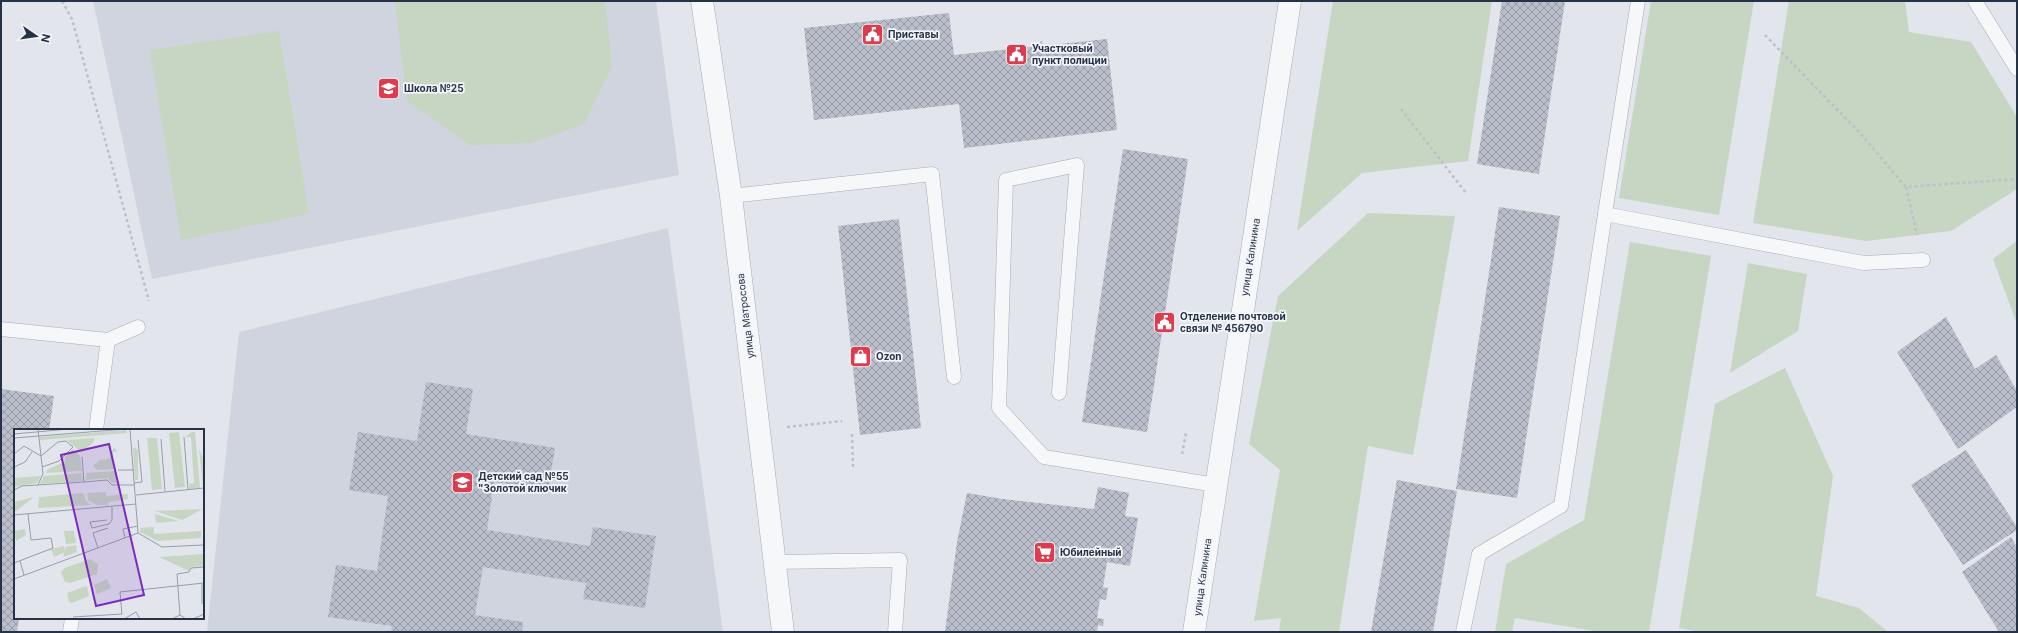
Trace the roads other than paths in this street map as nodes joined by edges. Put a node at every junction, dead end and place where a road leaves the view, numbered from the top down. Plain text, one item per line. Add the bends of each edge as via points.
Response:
1 (702, 1) edge
2 (1290, 1) edge
3 (1638, 1) edge
4 (1975, 1) edge
5 (2017, 69) edge
6 (731, 196) junction
7 (1605, 214) junction
8 (1923, 260) road end
9 (138, 327) dead end
10 (1, 329) edge
11 (108, 340) junction
12 (954, 377) dead end
13 (1059, 393) dead end
14 (96, 429) edge
15 (1216, 485) junction
16 (775, 562) junction
17 (72, 619) edge
18 (70, 632) edge
19 (783, 632) edge
20 (895, 632) edge
21 (1194, 632) edge
22 (1463, 632) edge

1 - 6 street, улица Матросова
2 - 15 street, улица Калинина
3 - 7 lane
4 - 5 lane
6 - 12 lane via 932,174
6 - 16 street, улица Матросова
7 - 8 lane via 1864,263
7 - 22 lane via 1561,506 1480,554
9 - 11 lane
10 - 11 lane
11 - 14 lane
13 - 15 lane via 1077,165 1006,180 999,408 1044,457
15 - 21 street, улица Калинина
16 - 19 street, улица Матросова
16 - 20 lane via 900,560
17 - 18 lane

